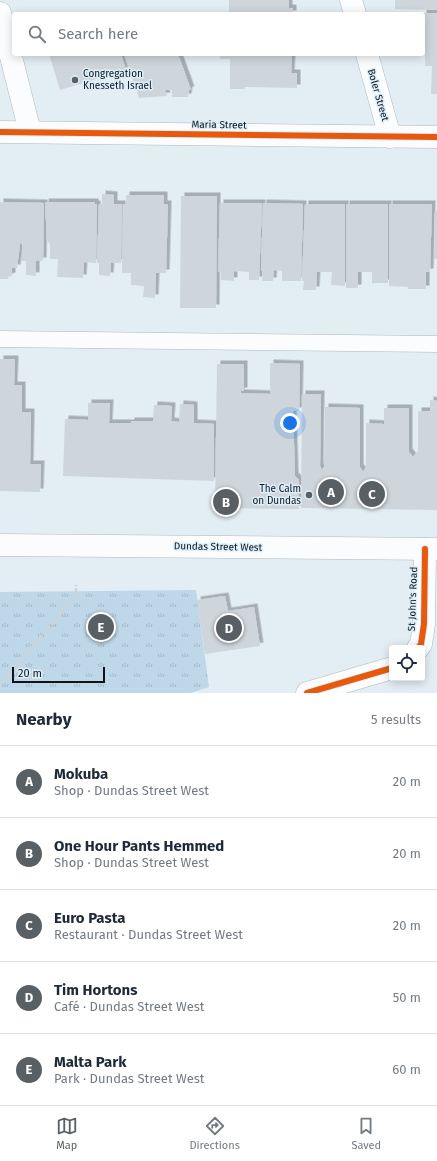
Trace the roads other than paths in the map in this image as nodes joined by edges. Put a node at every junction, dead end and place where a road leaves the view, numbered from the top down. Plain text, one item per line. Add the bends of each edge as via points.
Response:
1 (351, 0) edge
2 (354, 12) edge
3 (0, 13) edge
4 (367, 56) edge
5 (0, 132) edge
6 (30, 132) junction
7 (390, 137) junction
8 (437, 137) edge
9 (0, 338) edge
10 (437, 344) edge
11 (0, 545) edge
12 (431, 549) edge
13 (420, 645) edge
14 (389, 669) edge
15 (307, 693) edge

1 - 2 street
3 - 6 street
4 - 7 street, Boler Street
5 - 6 street, Maria Street
6 - 7 street, Maria Street
7 - 8 street, Maria Street
9 - 10 lane
11 - 12 street, Dundas Street West
12 - 13 street, St John's Road
14 - 15 street

